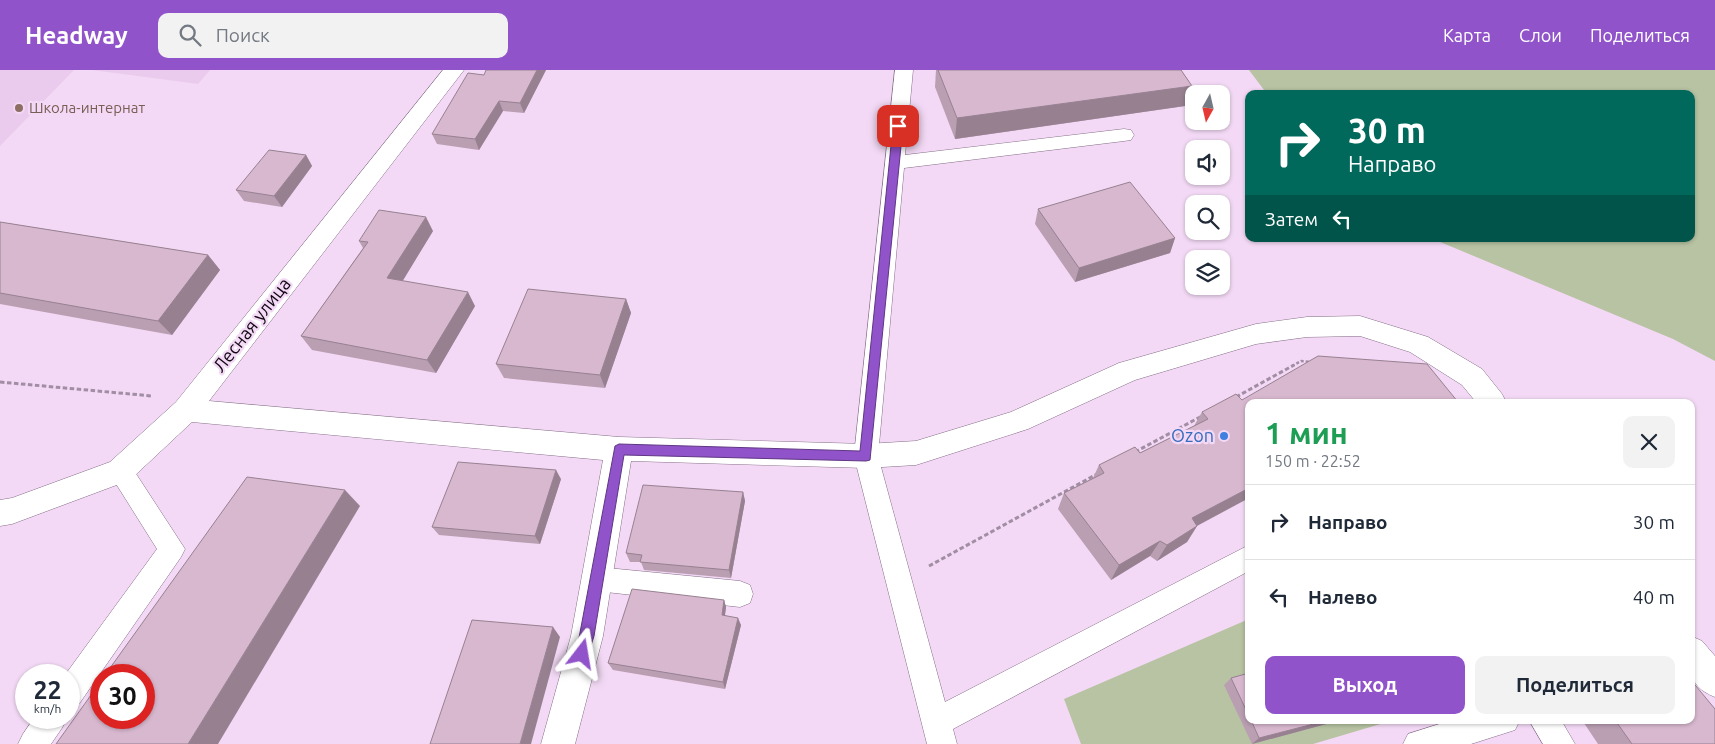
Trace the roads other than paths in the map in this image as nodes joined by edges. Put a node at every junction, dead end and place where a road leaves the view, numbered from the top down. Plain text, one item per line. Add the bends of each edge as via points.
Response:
1 (454, 70) edge
2 (904, 70) edge
3 (1124, 135) dead end
4 (894, 163) junction
5 (1490, 399) edge
6 (186, 410) junction
7 (619, 449) junction
8 (866, 456) junction
9 (120, 471) junction
10 (0, 513) edge
11 (1245, 561) edge
12 (597, 579) junction
13 (740, 594) dead end
14 (1695, 657) edge
15 (80, 679) edge
16 (1715, 681) edge
17 (1490, 724) edge
18 (1547, 724) edge
19 (44, 729) edge
20 (940, 733) edge
21 (33, 744) edge
22 (558, 744) edge
23 (1418, 744) edge
24 (1560, 744) edge

1 - 6 street, Лесная улица
2 - 4 lane
3 - 4 lane
4 - 8 lane
5 - 8 street via 1472,378 1419,344 1360,326 1307,327 1256,334 1128,370 1018,421 916,453
6 - 7 street
6 - 9 street, Лесная улица
7 - 8 street
7 - 12 street
8 - 20 lane
9 - 10 street, Лесная улица
9 - 15 lane via 172,549
11 - 20 lane
12 - 13 lane
12 - 22 street via 587,636
14 - 16 street
17 - 23 lane
18 - 24 lane
19 - 21 lane

